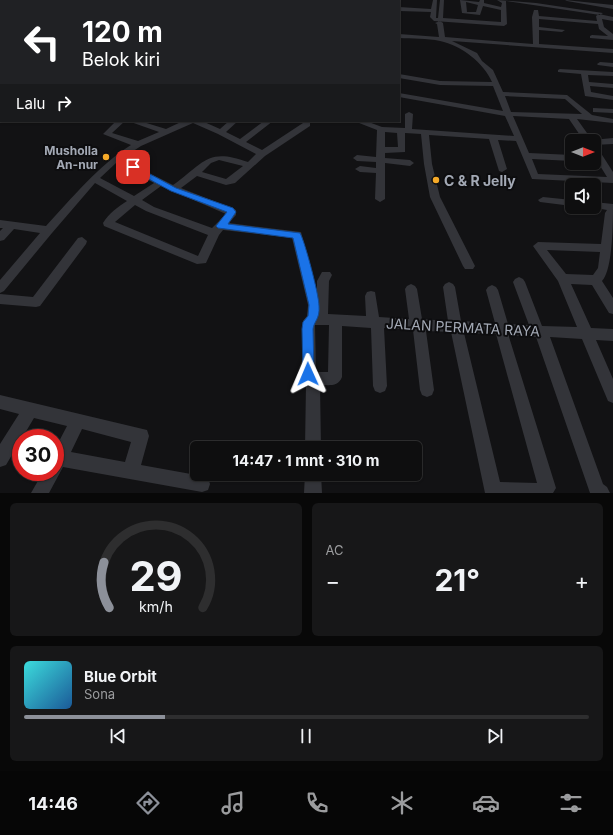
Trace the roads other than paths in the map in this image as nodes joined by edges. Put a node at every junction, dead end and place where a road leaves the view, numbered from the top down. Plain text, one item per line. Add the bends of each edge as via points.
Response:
1 (462, 0) edge
2 (499, 0) edge
3 (506, 0) edge
4 (568, 0) edge
5 (571, 0) edge
6 (434, 2) edge
7 (482, 2) edge
8 (442, 3) edge
9 (537, 4) edge
10 (599, 5) junction
11 (613, 7) edge
12 (400, 9) edge
13 (505, 9) junction
14 (570, 9) junction
15 (549, 10) dead end
16 (433, 11) junction
17 (536, 17) junction
18 (599, 18) junction
19 (613, 19) edge
20 (439, 21) junction
21 (576, 21) junction
22 (461, 25) dead end
23 (535, 28) junction
24 (502, 30) dead end
25 (562, 30) dead end
26 (400, 36) edge
27 (592, 37) dead end
28 (613, 38) edge
29 (442, 39) junction
30 (536, 46) junction
31 (613, 51) edge
32 (600, 64) dead end
33 (613, 65) edge
34 (560, 71) dead end
35 (584, 72) junction
36 (613, 74) edge
37 (402, 77) edge
38 (496, 84) junction
39 (586, 84) junction
40 (613, 86) edge
41 (501, 94) junction
42 (400, 95) edge
43 (613, 98) edge
44 (596, 110) dead end
45 (613, 111) edge
46 (409, 114) dead end
47 (509, 114) junction
48 (571, 116) junction
49 (590, 117) junction
50 (613, 121) edge
51 (120, 122) edge
52 (135, 122) edge
53 (188, 122) edge
54 (197, 122) edge
55 (233, 122) edge
56 (268, 122) edge
57 (306, 122) edge
58 (361, 122) edge
59 (381, 129) junction
60 (404, 130) junction
61 (166, 131) junction
62 (220, 132) junction
63 (425, 132) junction
64 (583, 134) edge
65 (493, 137) junction
66 (520, 139) junction
67 (613, 141) edge
68 (601, 142) edge
69 (240, 143) junction
70 (138, 144) junction
71 (381, 150) junction
72 (262, 154) junction
73 (527, 156) junction
74 (357, 158) dead end
75 (565, 158) edge
76 (117, 160) junction
77 (381, 160) junction
78 (410, 163) dead end
79 (601, 164) edge
80 (250, 166) junction
81 (360, 169) dead end
82 (502, 169) dead end
83 (381, 171) junction
84 (196, 173) junction
85 (94, 179) junction
86 (613, 180) edge
87 (161, 182) junction
88 (174, 189) junction
89 (380, 199) dead end
90 (543, 200) dead end
91 (133, 201) junction
92 (565, 202) edge
93 (601, 206) edge
94 (613, 209) edge
95 (5, 225) edge
96 (217, 229) junction
97 (48, 230) junction
98 (0, 237) edge
99 (82, 241) dead end
100 (606, 248) junction
101 (469, 266) dead end
102 (326, 275) dead end
103 (563, 279) junction
104 (595, 280) junction
105 (519, 282) dead end
106 (0, 288) edge
107 (449, 288) dead end
108 (411, 289) dead end
109 (492, 290) dead end
110 (371, 296) dead end
111 (0, 299) edge
112 (613, 309) edge
113 (324, 319) junction
114 (375, 322) junction
115 (418, 325) junction
116 (456, 327) junction
117 (503, 329) junction
118 (540, 332) junction
119 (586, 334) junction
120 (613, 335) edge
121 (314, 379) junction
122 (380, 386) dead end
123 (427, 390) dead end
124 (613, 396) edge
125 (0, 402) edge
126 (30, 410) junction
127 (78, 421) junction
128 (313, 441) edge
129 (64, 448) edge
130 (0, 459) edge
131 (64, 466) edge
132 (131, 471) junction
133 (46, 481) edge
134 (313, 481) edge
135 (202, 484) dead end
136 (493, 491) edge
137 (543, 492) edge
138 (40, 493) edge
139 (313, 493) edge
140 (601, 493) edge

1 - 7 street
1 - 7 street via 466,14 480,14
2 - 13 street via 504,2
3 - 9 street
4 - 5 street
5 - 10 street
5 - 14 street via 573,6
6 - 8 street
6 - 16 street
7 - 13 street
8 - 20 street
9 - 14 street
9 - 15 street
9 - 17 street
10 - 11 street
10 - 18 street
12 - 16 street
13 - 20 street via 504,24
14 - 18 street
14 - 21 street
16 - 20 street via 433,18
17 - 21 street
17 - 23 street
18 - 19 street
18 - 21 street
18 - 28 street via 603,30
20 - 29 street
22 - 24 street
23 - 25 street
23 - 30 street
26 - 29 street
27 - 28 street
29 - 30 street via 505,41
29 - 38 street via 475,54 490,70
30 - 31 street
32 - 33 street
34 - 35 street
35 - 36 street
35 - 39 street
37 - 38 street via 440,83
38 - 41 street
39 - 40 street
39 - 43 street via 589,95
41 - 47 street
41 - 49 street via 567,97
42 - 47 street
44 - 45 street
46 - 60 street via 410,121
47 - 48 street
47 - 66 street
48 - 49 street
48 - 64 street
49 - 50 street
51 - 70 street via 107,134
52 - 61 street
53 - 61 street
54 - 62 street
55 - 62 street
56 - 69 street
57 - 72 street via 307,124
58 - 59 street
59 - 60 street
59 - 71 street
60 - 63 street
60 - 71 street via 402,150
61 - 70 street
62 - 69 street
63 - 65 street
63 - 101 street via 435,197
65 - 66 street
65 - 82 street
66 - 73 street
67 - 68 street
69 - 72 street
70 - 76 street
71 - 77 street
72 - 80 street
73 - 75 street
73 - 86 street via 535,177
74 - 77 street
76 - 85 street
76 - 87 street
77 - 78 street
77 - 83 street
79 - 86 street
80 - 84 street via 229,159 216,159 210,160
80 - 84 street via 229,182
81 - 83 street
83 - 89 street
84 - 88 street
85 - 91 street
85 - 97 street
87 - 88 street
87 - 91 street
88 - 96 street via 232,212
90 - 92 street
91 - 96 street via 150,209
91 - 96 street via 117,213 108,224 199,261 203,259
93 - 94 street
94 - 100 street
95 - 97 street
95 - 98 street
96 - 113 street via 297,235 314,305
97 - 106 street
99 - 111 street via 36,302
100 - 103 street via 538,246
100 - 104 street via 604,268
102 - 113 street via 323,281
103 - 104 street
103 - 119 street
104 - 112 street
105 - 118 street
107 - 116 street
108 - 115 street
109 - 117 street
110 - 114 street
113 - 114 street, JALAN PERMATA RAYA
113 - 121 street via 309,322 308,374 310,379
113 - 121 street via 335,377
114 - 115 street, JALAN PERMATA RAYA
114 - 122 street
115 - 116 street, JALAN PERMATA RAYA
115 - 123 street
116 - 117 street, JALAN PERMATA RAYA
116 - 136 street
117 - 118 street, JALAN PERMATA RAYA
117 - 137 street via 502,337 547,488
118 - 119 street, JALAN PERMATA RAYA
118 - 140 street via 597,490
119 - 120 street, JALAN PERMATA RAYA
119 - 124 street
121 - 128 street
125 - 126 street
126 - 127 street
126 - 130 street
127 - 129 street
127 - 132 street via 140,436
131 - 132 street
132 - 135 street
133 - 138 street
134 - 139 street
136 - 137 street

